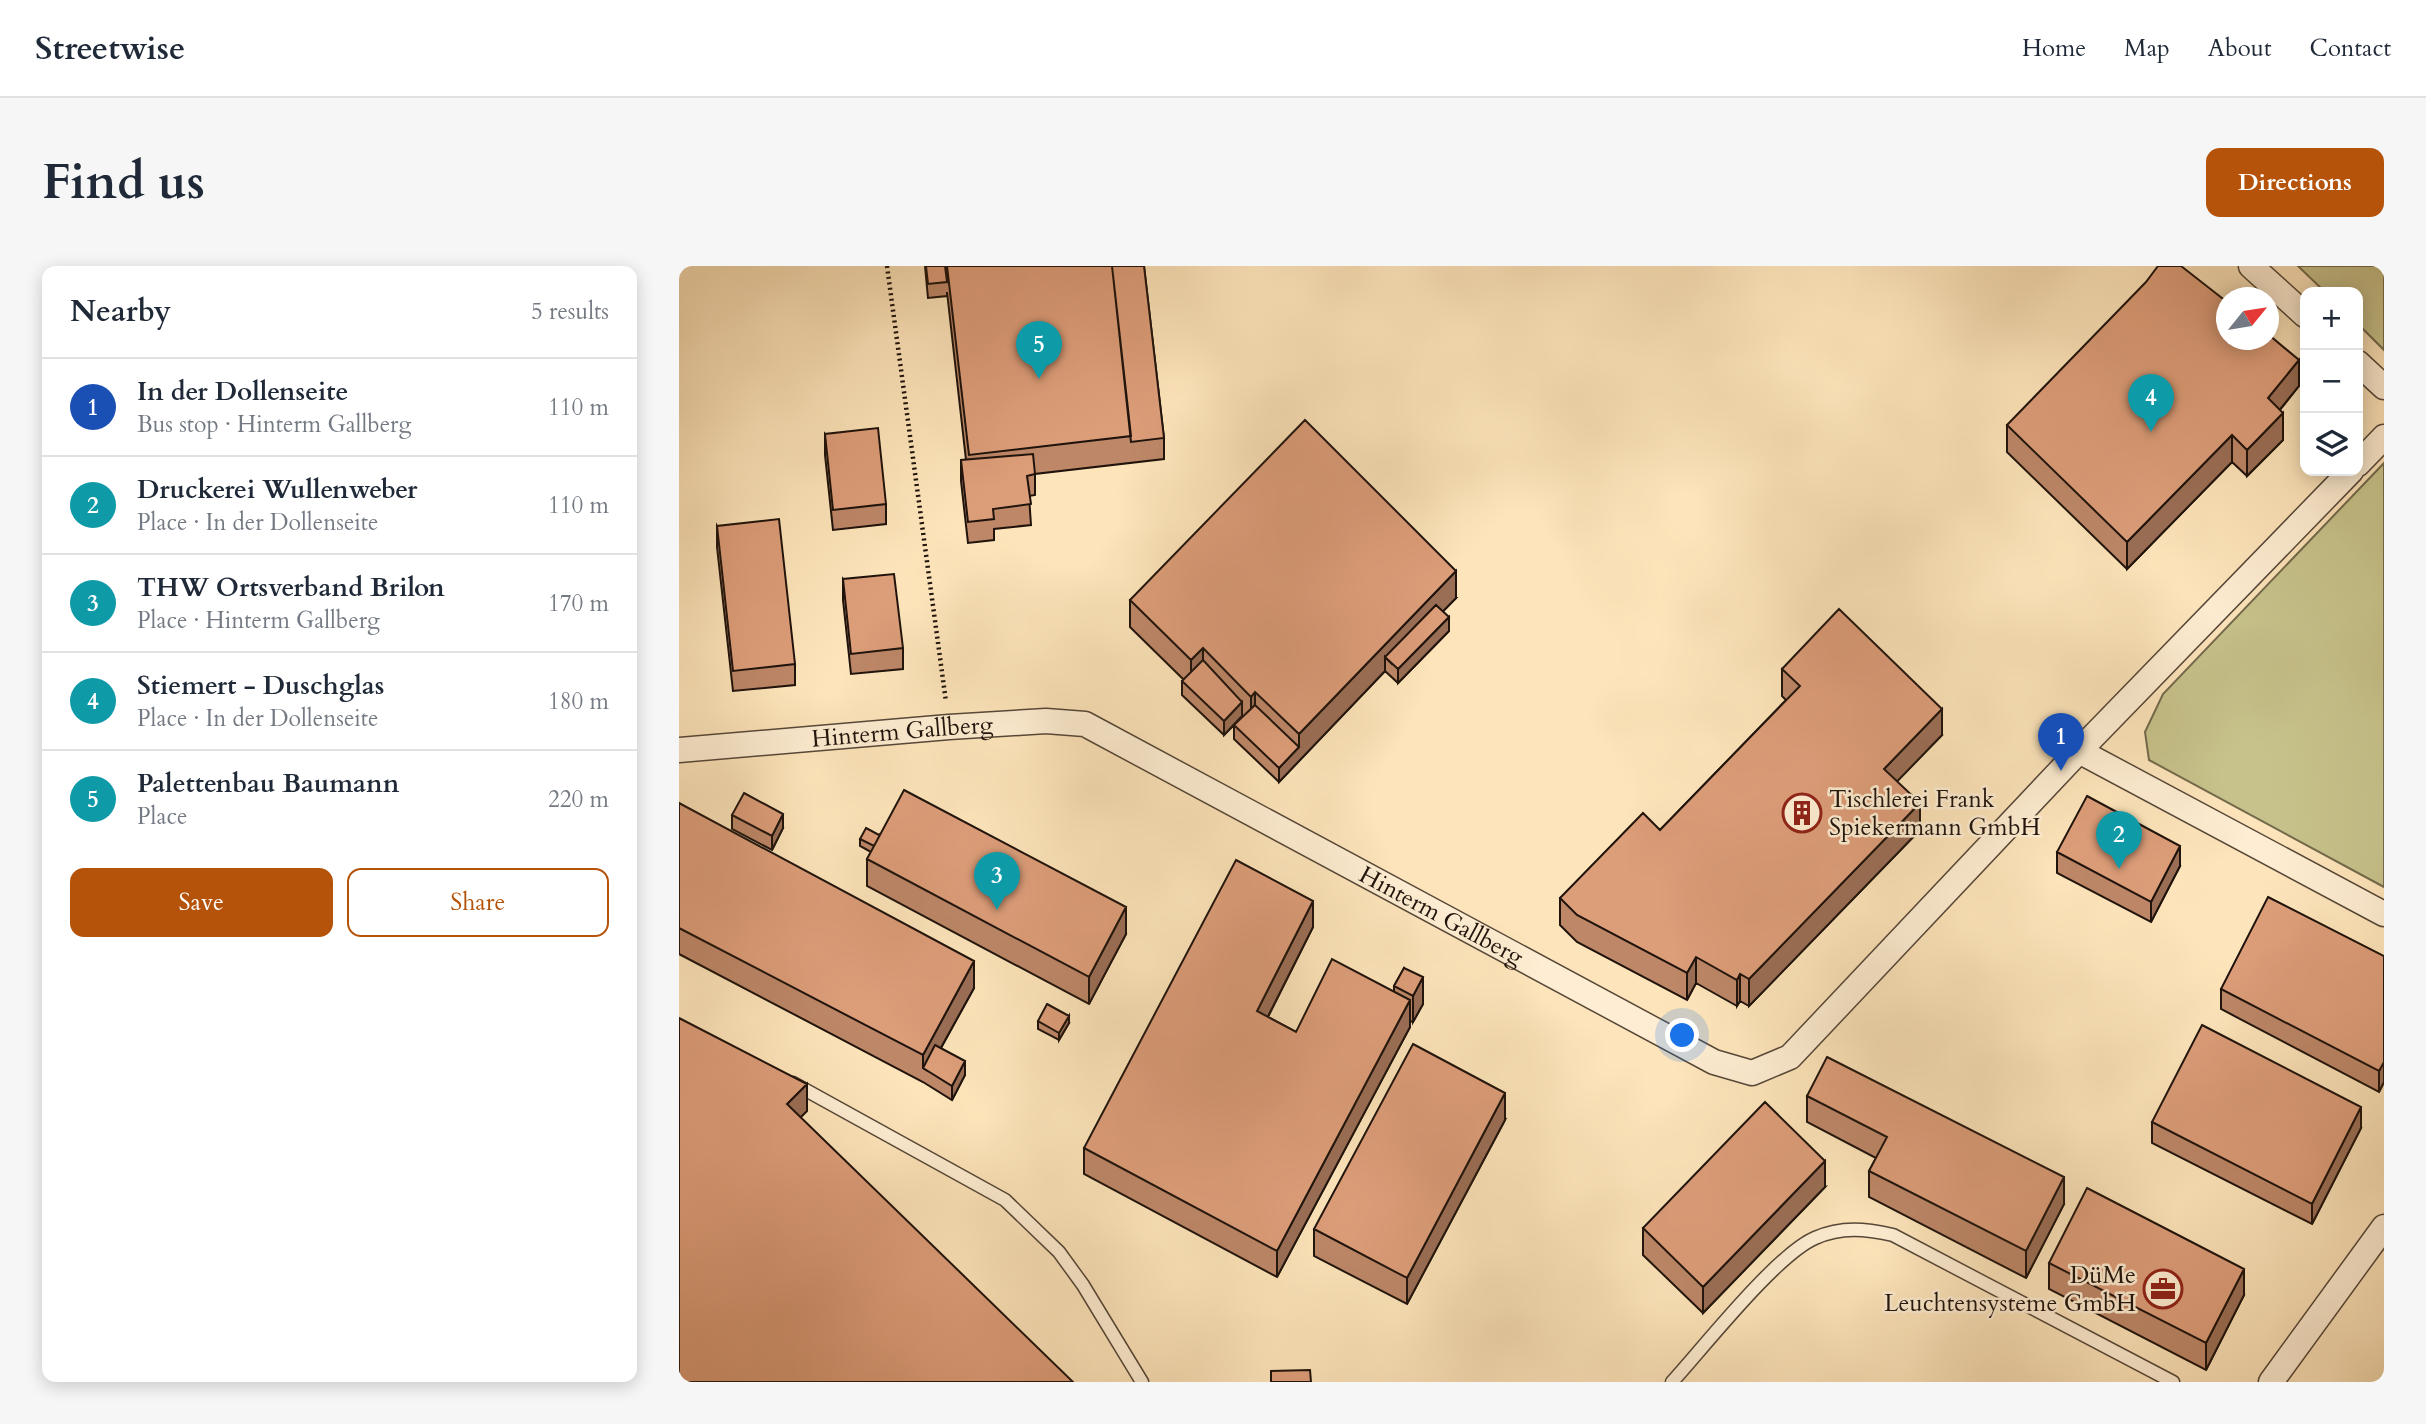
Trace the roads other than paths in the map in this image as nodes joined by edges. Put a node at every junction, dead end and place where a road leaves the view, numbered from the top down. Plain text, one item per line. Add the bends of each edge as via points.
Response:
1 (2251, 266) edge
2 (2300, 310) edge
3 (2363, 368) edge
4 (2384, 387) edge
5 (2384, 437) edge
6 (2363, 459) edge
7 (2346, 476) edge
8 (679, 750) edge
9 (2079, 751) junction
10 (2384, 914) edge
11 (775, 1073) edge
12 (2384, 1227) edge
13 (1142, 1382) edge
14 (1672, 1382) edge
15 (2173, 1382) edge
16 (2271, 1382) edge

1 - 2 street
3 - 4 street
5 - 6 street
7 - 9 street, Hinterm Gallberg
8 - 9 street, Hinterm Gallberg via 949,727 1047,721 1085,724 1714,1062 1752,1073 1790,1057
9 - 10 street
11 - 13 lane via 1005,1200 1067,1263
12 - 16 street
14 - 15 lane via 1782,1262 1813,1238 1850,1228 1893,1235

